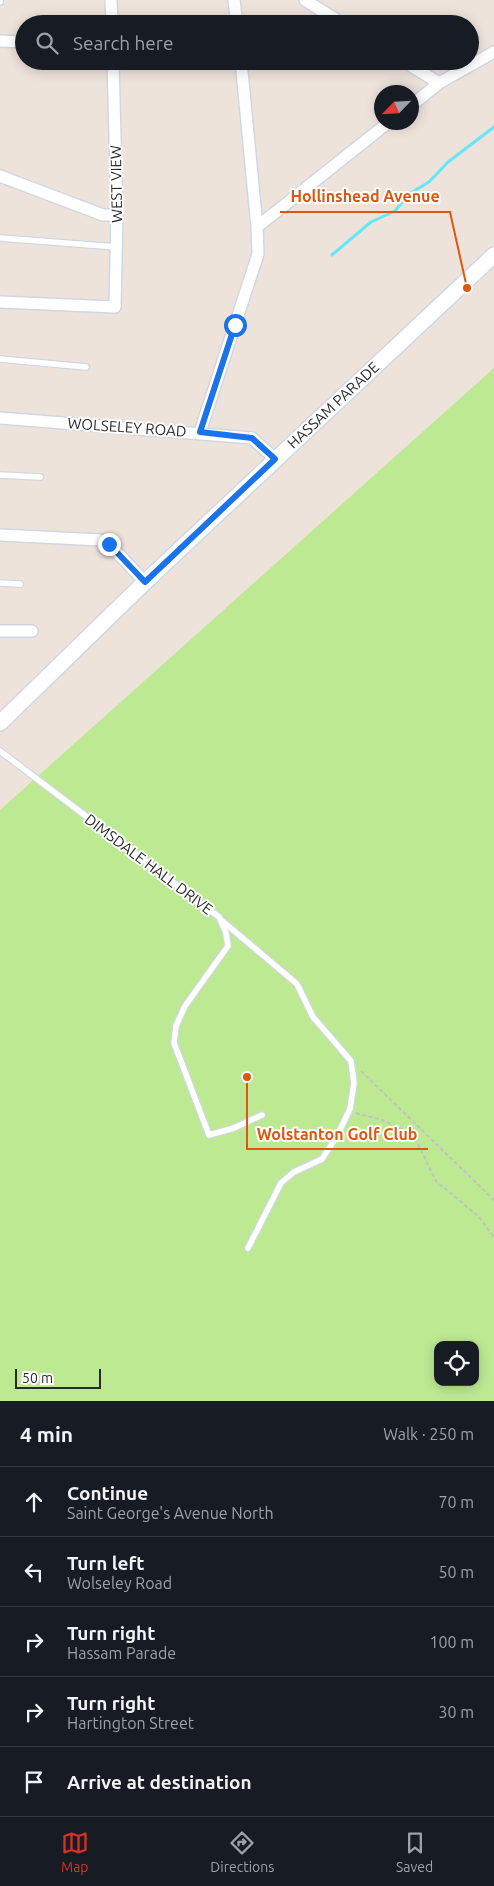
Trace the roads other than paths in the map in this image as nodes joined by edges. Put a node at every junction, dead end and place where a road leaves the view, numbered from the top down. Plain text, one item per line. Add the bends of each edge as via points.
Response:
1 (111, 0) edge
2 (234, 0) edge
3 (305, 0) edge
4 (112, 15) edge
5 (236, 15) edge
6 (329, 15) edge
7 (0, 41) edge
8 (15, 42) edge
9 (494, 52) edge
10 (479, 60) edge
11 (113, 70) edge
12 (242, 70) edge
13 (418, 70) edge
14 (462, 70) edge
15 (439, 83) junction
16 (419, 99) edge
17 (379, 130) edge
18 (0, 176) edge
19 (117, 215) junction
20 (257, 227) junction
21 (0, 238) edge
22 (117, 247) junction
23 (494, 255) edge
24 (0, 302) edge
25 (0, 359) edge
26 (86, 367) dead end
27 (0, 418) edge
28 (200, 432) junction
29 (275, 459) junction
30 (0, 474) edge
31 (40, 477) dead end
32 (0, 535) edge
33 (145, 582) junction
34 (0, 583) edge
35 (20, 584) dead end
36 (0, 631) edge
37 (32, 631) dead end
38 (0, 723) edge
39 (0, 751) edge
40 (219, 917) junction
41 (262, 1115) dead end
42 (248, 1248) dead end

1 - 4 street
2 - 5 street
3 - 6 street
7 - 8 street
9 - 10 street
11 - 19 street, WEST VIEW
12 - 20 street
13 - 15 street
14 - 15 street
15 - 16 street
17 - 20 street
18 - 19 street via 104,214
19 - 22 street, WEST VIEW
20 - 28 street via 258,254
21 - 22 lane
22 - 24 street, WEST VIEW via 115,307
23 - 29 street, HASSAM PARADE
25 - 26 lane
27 - 28 street, WOLSELEY ROAD
28 - 29 street, WOLSELEY ROAD via 252,438
29 - 33 street, HASSAM PARADE
30 - 31 lane
32 - 33 street via 101,540 109,544
33 - 38 street, HASSAM PARADE
34 - 35 lane
36 - 37 street
39 - 40 lane, DIMSDALE HALL DRIVE
40 - 41 lane, DIMSDALE HALL DRIVE via 228,946 185,1006 176,1026 174,1042 210,1135
40 - 42 lane via 297,984 313,1016 351,1061 354,1083 350,1109 337,1136 322,1159 294,1172 281,1183

